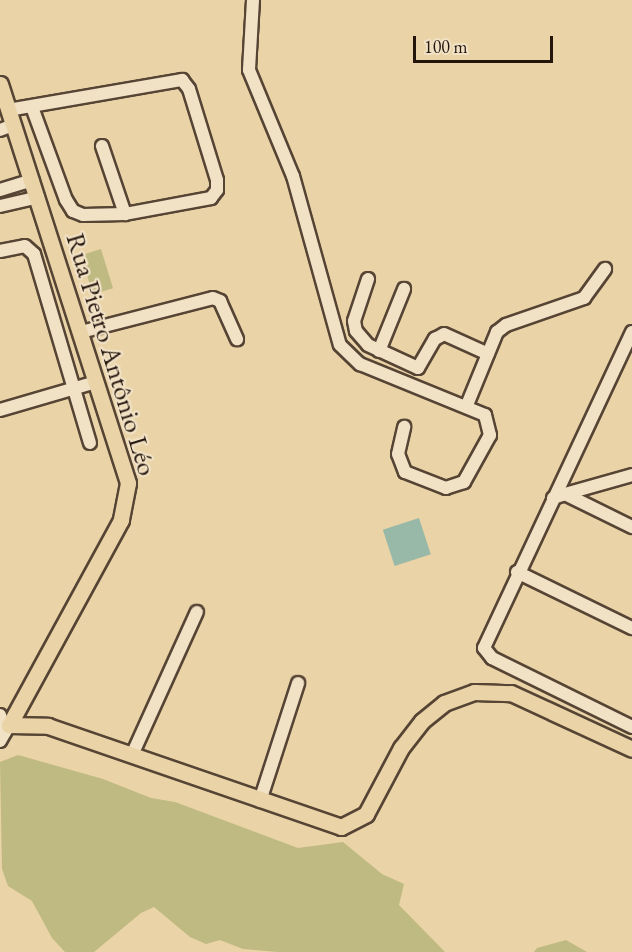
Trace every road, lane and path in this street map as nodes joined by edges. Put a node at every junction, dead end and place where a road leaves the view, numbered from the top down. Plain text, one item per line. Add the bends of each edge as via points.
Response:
1 (253, 0) edge
2 (0, 84) edge
3 (32, 106) junction
4 (8, 110) junction
5 (7, 128) edge
6 (102, 146) dead end
7 (32, 180) junction
8 (0, 190) edge
9 (38, 197) junction
10 (0, 206) edge
11 (125, 214) junction
12 (0, 251) edge
13 (605, 270) dead end
14 (368, 279) dead end
15 (404, 289) dead end
16 (81, 332) junction
17 (632, 332) edge
18 (237, 339) dead end
19 (379, 351) junction
20 (488, 354) junction
21 (96, 382) junction
22 (73, 389) junction
23 (467, 405) junction
24 (0, 410) edge
25 (404, 427) dead end
26 (90, 443) dead end
27 (632, 475) edge
28 (559, 496) junction
29 (632, 527) edge
30 (517, 572) junction
31 (197, 612) dead end
32 (632, 628) edge
33 (298, 683) dead end
34 (23, 697) junction
35 (48, 726) junction
36 (632, 727) edge
37 (3, 728) edge
38 (632, 749) edge
39 (132, 755) junction
40 (260, 801) junction

1 - 23 street via 249,70 293,176 340,345 360,364
2 - 4 main road, Rua Pietro Antônio Léo
3 - 4 street
3 - 11 street via 73,210 94,218
3 - 11 street via 182,80 189,89 217,190 211,198
4 - 5 main road, Rua Pietro Antônio Léo
5 - 7 main road, Rua Pietro Antônio Léo
6 - 11 street
7 - 8 street
7 - 9 main road, Rua Pietro Antônio Léo
9 - 10 street
9 - 16 main road, Rua Pietro Antônio Léo
12 - 22 street via 25,246 34,254
13 - 20 street via 584,298 506,325 497,332
14 - 19 street via 354,321 356,331
15 - 19 street
16 - 18 street via 213,298 220,301
16 - 21 main road, Rua Pietro Antônio Léo
17 - 28 street
19 - 20 street via 418,368 435,339 444,334
20 - 23 street
21 - 22 street
21 - 34 main road, Rua Pietro Antônio Léo via 128,483 124,510
22 - 24 street
22 - 26 street
23 - 25 street via 485,415 490,435 464,482 458,485 446,488 405,472 398,454
27 - 28 street
28 - 29 street
28 - 30 street
30 - 32 street
30 - 36 street via 484,648 492,658
31 - 39 street
33 - 40 street
34 - 35 main road via 34,715
34 - 37 main road, Rua Pietro Antônio Léo
35 - 37 main road
35 - 39 main road
38 - 40 main road via 511,693 474,692 444,703 412,732 375,800 358,821 333,826
39 - 40 main road

